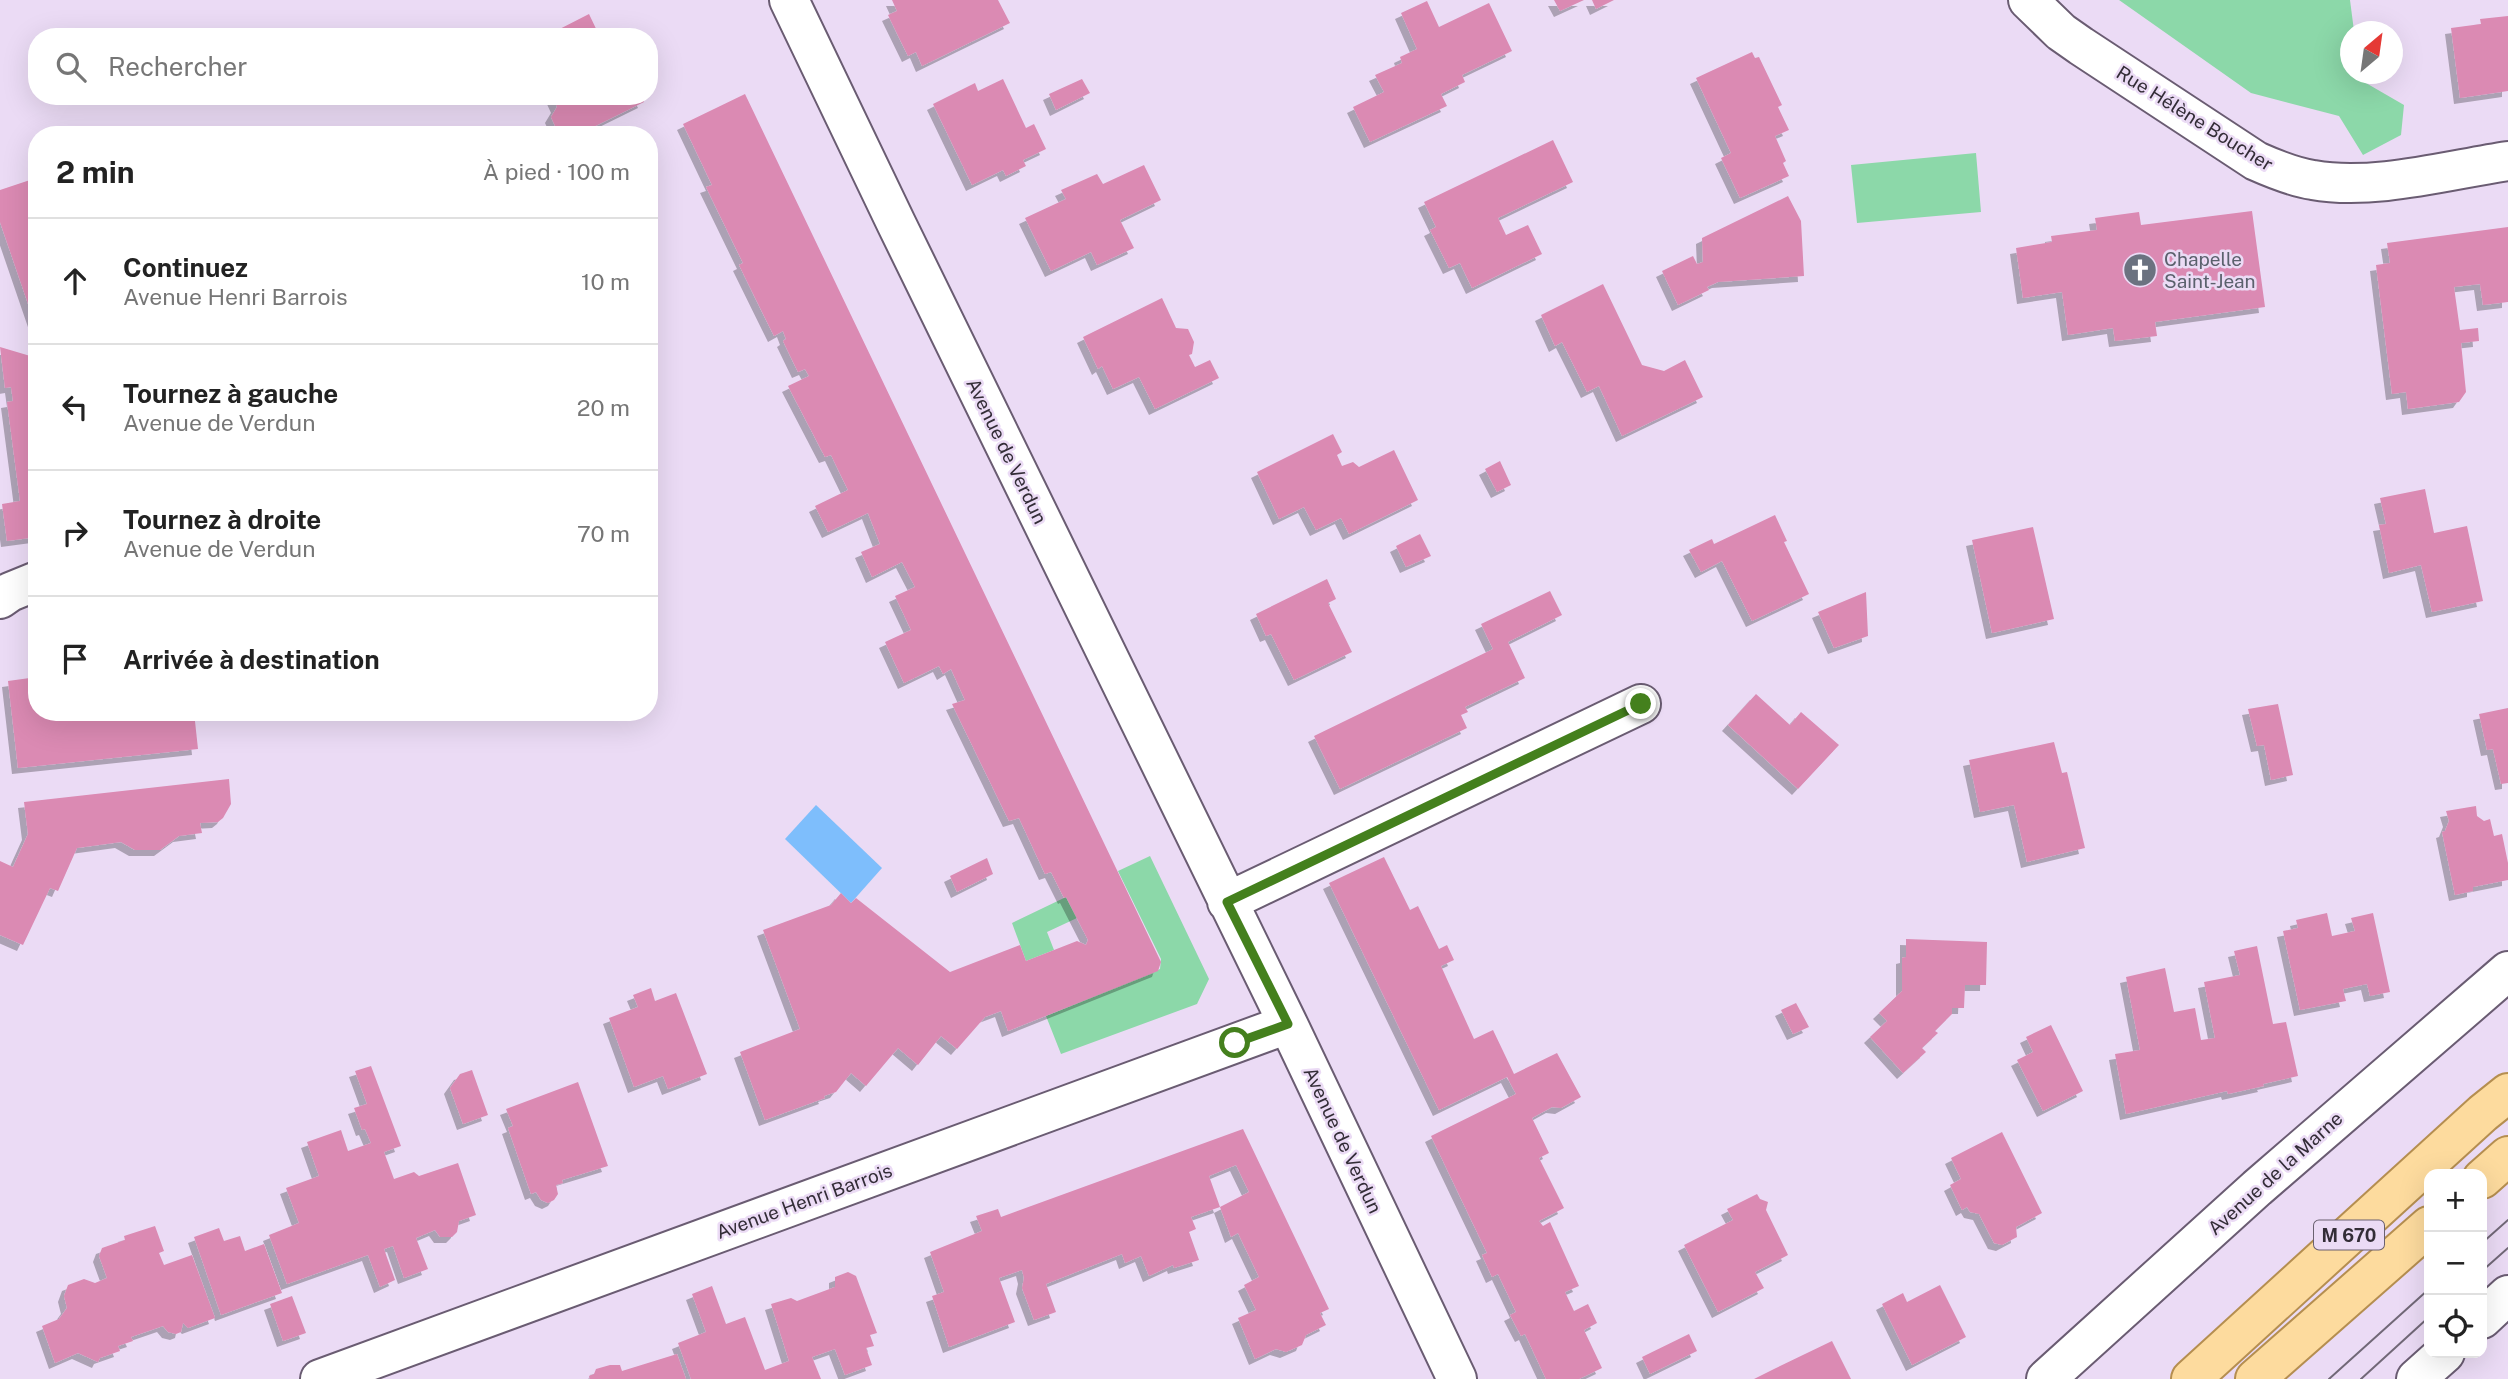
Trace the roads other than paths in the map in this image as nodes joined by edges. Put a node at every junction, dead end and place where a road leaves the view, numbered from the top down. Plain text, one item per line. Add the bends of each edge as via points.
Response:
1 (789, 0) edge
2 (2028, 0) edge
3 (2508, 161) edge
4 (28, 585) edge
5 (0, 599) edge
6 (1641, 704) dead end
7 (1227, 902) junction
8 (2508, 971) edge
9 (1288, 1024) junction
10 (2508, 1093) edge
11 (2508, 1156) edge
12 (2487, 1175) edge
13 (2424, 1230) edge
14 (2508, 1295) edge
15 (2487, 1314) edge
16 (2439, 1358) edge
17 (320, 1379) edge
18 (1457, 1379) edge
19 (2046, 1379) edge
20 (2191, 1379) edge
21 (2255, 1379) edge
22 (2416, 1379) edge

1 - 7 street, Avenue de Verdun
2 - 3 street, Rue Hélène Boucher via 2081,46 2256,161 2282,172 2350,182
4 - 5 street
6 - 7 street
7 - 9 street, Avenue de Verdun
8 - 19 street, Avenue de la Marne via 2267,1178
9 - 17 street, Avenue Henri Barrois
9 - 18 street, Avenue de Verdun
10 - 20 main road, M 670
11 - 12 main road
13 - 21 main road, M 670
14 - 15 street
16 - 22 street

